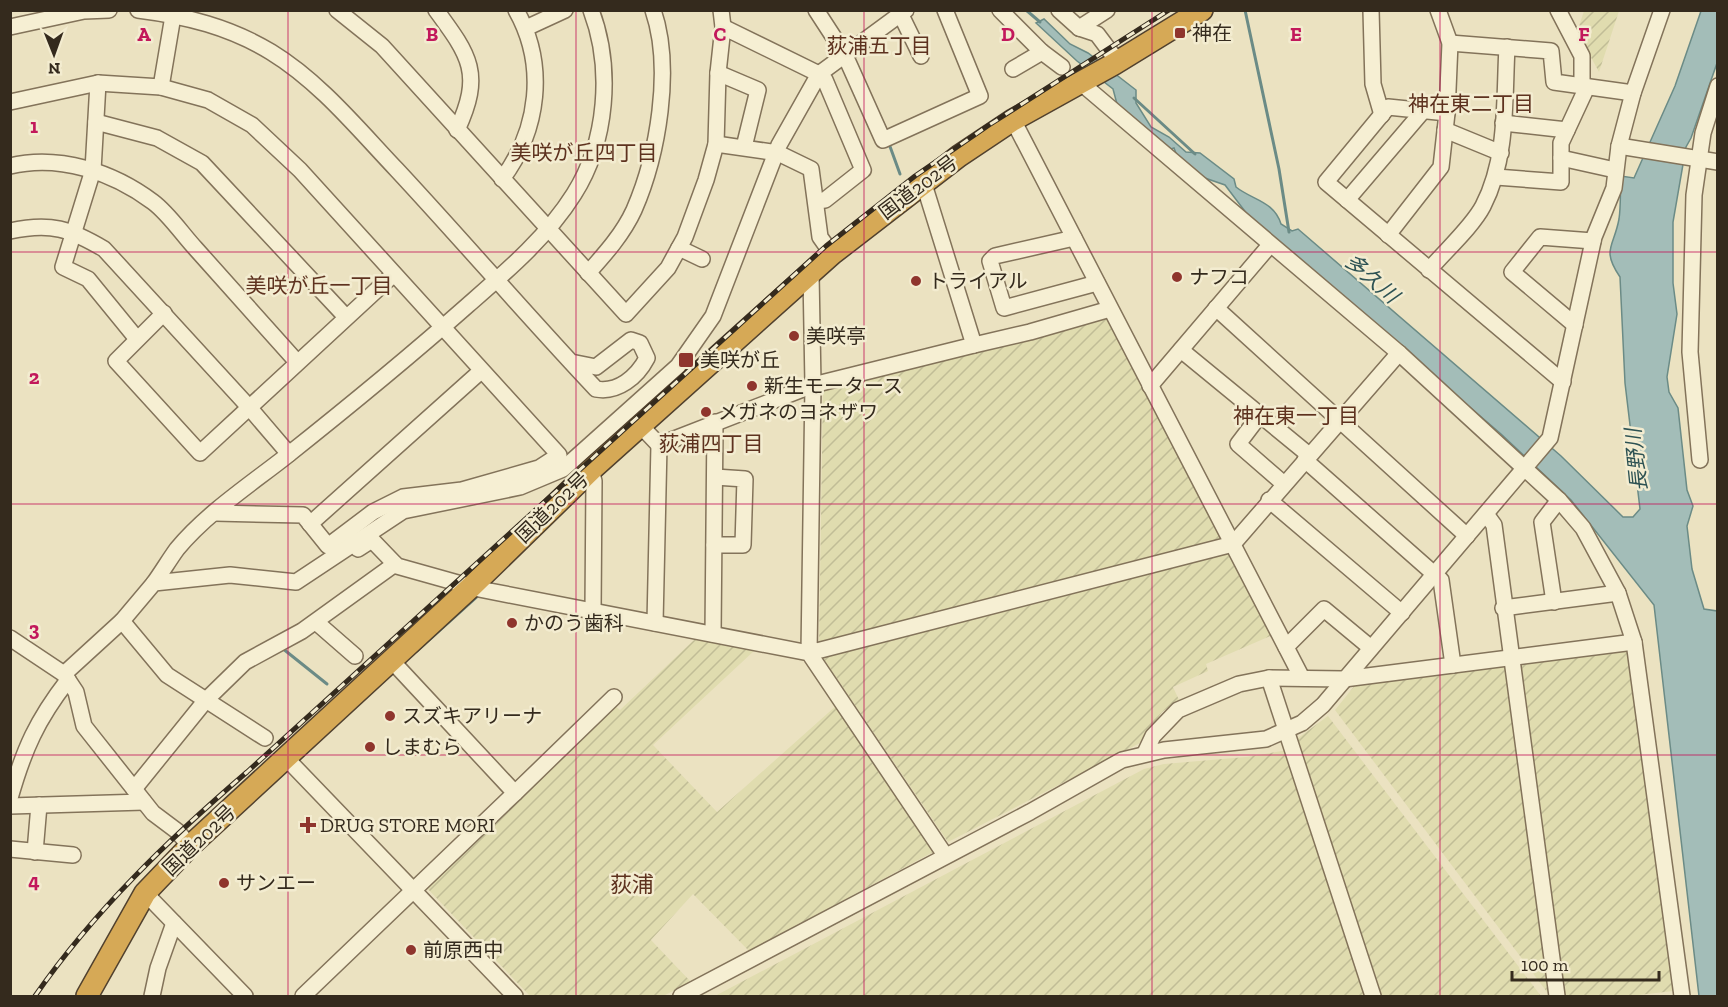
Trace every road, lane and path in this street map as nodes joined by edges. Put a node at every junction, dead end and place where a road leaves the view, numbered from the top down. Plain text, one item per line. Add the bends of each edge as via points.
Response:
1 (109, 10) edge
2 (138, 10) edge
3 (337, 10) edge
4 (436, 10) edge
5 (516, 10) edge
6 (565, 10) edge
7 (591, 10) edge
8 (653, 10) edge
9 (722, 10) edge
10 (816, 10) edge
11 (945, 10) edge
12 (1000, 10) edge
13 (1059, 10) edge
14 (1107, 10) edge
15 (1202, 10) edge
16 (1371, 10) edge
17 (1438, 10) edge
18 (1558, 10) edge
19 (1662, 10) edge
20 (174, 13) edge
21 (904, 13) edge
22 (10, 27) edge
23 (723, 27) junction
24 (526, 28) junction
25 (1079, 28) junction
26 (1450, 43) junction
27 (1508, 47) junction
28 (1042, 52) junction
29 (844, 54) junction
30 (921, 56) dead end
31 (1116, 63) junction
32 (1062, 67) dead end
33 (1013, 69) dead end
34 (718, 73) junction
35 (819, 74) junction
36 (98, 82) junction
37 (1081, 83) junction
38 (1718, 86) edge
39 (161, 87) junction
40 (1585, 87) junction
41 (1633, 93) junction
42 (10, 102) edge
43 (1423, 111) junction
44 (1447, 113) junction
45 (1382, 115) junction
46 (1013, 120) junction
47 (96, 122) junction
48 (1503, 123) junction
49 (457, 130) junction
50 (1445, 130) junction
51 (1567, 130) junction
52 (716, 144) junction
53 (1621, 146) junction
54 (744, 147) junction
55 (778, 153) junction
56 (1501, 153) junction
57 (1561, 158) junction
58 (1698, 159) junction
59 (1718, 162) edge
60 (10, 166) edge
61 (93, 170) junction
62 (1615, 170) junction
63 (1496, 177) junction
64 (502, 179) junction
65 (923, 181) junction
66 (1347, 200) junction
67 (816, 201) junction
68 (548, 230) junction
69 (10, 231) edge
70 (75, 232) junction
71 (1388, 235) junction
72 (1074, 238) junction
73 (1593, 241) junction
74 (1270, 245) junction
75 (679, 248) junction
76 (832, 254) junction
77 (702, 259) dead end
78 (1429, 270) junction
79 (588, 273) junction
80 (394, 274) junction
81 (811, 274) junction
82 (498, 279) junction
83 (1097, 283) junction
84 (1216, 308) junction
85 (1110, 309) junction
86 (164, 313) junction
87 (346, 317) junction
88 (1575, 325) junction
89 (442, 328) junction
90 (137, 339) junction
91 (974, 345) junction
92 (1180, 351) junction
93 (1399, 353) junction
94 (297, 362) junction
95 (571, 362) junction
96 (481, 370) junction
97 (1563, 382) junction
98 (816, 384) junction
99 (1150, 386) junction
100 (249, 406) junction
101 (1260, 415) junction
102 (1341, 419) junction
103 (715, 422) junction
104 (640, 425) junction
105 (659, 445) junction
106 (289, 454) junction
107 (1307, 457) junction
108 (1700, 460) dead end
109 (1526, 468) junction
110 (591, 470) junction
111 (715, 477) junction
112 (1284, 484) junction
113 (1269, 500) junction
114 (1558, 500) junction
115 (215, 513) junction
116 (1486, 514) junction
117 (310, 524) junction
118 (1467, 536) junction
119 (1233, 544) junction
120 (714, 545) junction
121 (395, 564) junction
122 (1436, 574) junction
123 (296, 582) junction
124 (154, 583) junction
125 (471, 586) junction
126 (1618, 593) junction
127 (518, 596) junction
128 (1554, 603) junction
129 (1503, 608) junction
130 (531, 610) dead end
131 (593, 611) junction
132 (1402, 612) junction
133 (122, 621) junction
134 (316, 622) junction
135 (655, 623) junction
136 (713, 634) junction
137 (10, 638) edge
138 (1634, 642) junction
139 (1286, 647) junction
140 (1371, 648) junction
141 (809, 653) junction
142 (355, 656) dead end
143 (1510, 658) junction
144 (392, 661) junction
145 (1453, 665) junction
146 (66, 677) junction
147 (1269, 678) junction
148 (1302, 678) junction
149 (1344, 679) junction
150 (614, 697) dead end
151 (206, 700) junction
152 (1287, 732) junction
153 (265, 738) dead end
154 (1145, 753) junction
155 (286, 758) junction
156 (134, 789) junction
157 (515, 793) junction
158 (10, 798) edge
159 (144, 802) junction
160 (10, 806) edge
161 (39, 806) junction
162 (190, 846) junction
163 (10, 849) edge
164 (35, 852) junction
165 (73, 855) dead end
166 (945, 855) junction
167 (413, 890) junction
168 (145, 893) junction
169 (174, 923) junction
170 (87, 996) edge
171 (152, 996) edge
172 (245, 996) edge
173 (303, 996) edge
174 (515, 996) edge
175 (681, 996) edge
176 (1373, 996) edge
177 (1557, 996) edge
178 (1682, 996) edge

1 - 22 street via 84,11
2 - 20 street
3 - 49 street via 382,45
4 - 49 street via 462,46 470,69 470,103
5 - 24 street
6 - 24 street
7 - 68 street via 601,50 603,116 587,169
8 - 79 street via 661,56 657,134 634,210 613,245
9 - 23 street
10 - 29 street
11 - 29 street via 980,96 887,138
12 - 28 street
13 - 25 street
14 - 25 street
15 - 31 highway
16 - 45 street via 1373,84
17 - 26 street
18 - 40 street via 1582,56
19 - 41 street
20 - 39 street
20 - 82 street via 230,31 271,52 300,73 350,120
21 - 29 street
21 - 30 street
23 - 34 street
23 - 35 street
24 - 64 street via 537,79 532,119 517,159
25 - 31 street via 1097,34
26 - 27 street
26 - 44 street
27 - 40 street via 1551,51 1554,82
27 - 48 street
28 - 32 street
28 - 33 street
29 - 35 street
31 - 37 highway, 国道202号
34 - 52 street
34 - 54 street via 758,90
35 - 55 street
35 - 67 street via 862,170 825,200
36 - 39 street
36 - 42 street
36 - 47 street
37 - 46 highway, 国道202号
37 - 74 street
38 - 58 street
39 - 80 street via 208,100 252,125 300,171
40 - 41 street
40 - 51 street
41 - 53 street
43 - 44 street
43 - 45 street via 1388,108
43 - 66 street
44 - 50 street
45 - 66 street via 1326,182
46 - 65 highway, 国道202号
46 - 72 street
47 - 61 street
47 - 87 street via 157,138 202,163
48 - 51 street
48 - 56 street
49 - 64 street
50 - 56 street
50 - 71 street via 1442,167
51 - 57 street via 1561,143
52 - 54 street
52 - 75 street via 698,206
53 - 58 street
53 - 62 street
54 - 55 street
55 - 67 street via 811,169
55 - 123 street via 713,316 678,366 563,469 520,487 403,511
56 - 63 street
57 - 62 street
57 - 63 street via 1561,182
58 - 59 street
58 - 108 street via 1689,352
60 - 61 street via 64,163
61 - 70 street
61 - 94 street via 154,202
62 - 73 street via 1614,188
63 - 78 street via 1482,208
64 - 68 street
65 - 76 highway, 国道202号
65 - 91 street
66 - 71 street
67 - 76 street via 820,237
68 - 79 street
68 - 82 street
69 - 70 street via 30,226
70 - 86 street via 105,249
70 - 90 street via 63,267 88,279
71 - 78 street
72 - 83 street
72 - 83 street via 995,256 990,261 1004,308
73 - 88 street
73 - 88 street via 1540,237 1512,272
74 - 84 street
74 - 93 street
75 - 77 street
75 - 79 street via 668,268 626,314
76 - 81 highway, 国道202号
78 - 97 street
80 - 87 street
80 - 89 street
81 - 98 street
81 - 104 highway, 国道202号
82 - 89 street
82 - 95 street
83 - 85 street
84 - 92 street
84 - 102 street
85 - 91 street
85 - 99 street
86 - 90 street
86 - 100 street
87 - 94 street
88 - 97 street
89 - 96 street
89 - 106 street via 398,369
90 - 100 street via 116,361 200,453
91 - 98 street
92 - 99 street
92 - 101 street
93 - 102 street
93 - 109 street
94 - 100 street
95 - 95 street via 597,367 631,340 640,343 647,358 642,368 623,384 605,390 596,388
96 - 117 street
96 - 117 street via 559,455 539,468 462,489 403,497 373,512 328,546
97 - 109 street via 1550,438
98 - 103 street
98 - 141 street
99 - 119 street
100 - 106 street
101 - 107 street
101 - 112 street via 1238,444
102 - 107 street
102 - 118 street
103 - 105 street
103 - 111 street
104 - 105 street
104 - 110 highway, 国道202号
105 - 135 street
106 - 115 street
107 - 112 street
107 - 122 street
109 - 114 street
109 - 116 street
110 - 125 highway, 国道202号
110 - 131 street
111 - 120 street
111 - 120 street via 745,479 743,545
112 - 113 street
113 - 119 street
113 - 132 street
114 - 126 street via 1583,528
114 - 128 street via 1542,522
115 - 117 street via 303,515
115 - 124 street via 178,549
116 - 118 street
116 - 129 street via 1494,525
118 - 122 street
119 - 139 street
119 - 141 street
120 - 136 street
121 - 123 street via 372,540 313,581
121 - 125 street
121 - 134 street
122 - 132 street
122 - 145 street via 1441,580
123 - 124 street via 230,575
124 - 133 street
125 - 127 street
125 - 144 highway, 国道202号
126 - 128 street
126 - 138 street
127 - 130 street
127 - 131 street
128 - 129 street
129 - 143 street
131 - 135 street
132 - 140 street
133 - 146 street
133 - 151 street via 167,675
134 - 142 street
134 - 151 street via 245,662
135 - 136 street
136 - 141 street
137 - 146 street
138 - 143 street
138 - 178 street
139 - 140 street via 1324,609
139 - 148 street
140 - 149 street
141 - 166 street
143 - 145 street
143 - 177 street
144 - 155 highway, 国道202号
144 - 157 street
145 - 149 street
146 - 156 street via 75,692 84,726
146 - 158 street via 24,750
147 - 148 street
147 - 152 street
147 - 154 street via 1239,684 1178,710 1153,736
148 - 149 street
149 - 152 street via 1323,705
150 - 157 street
151 - 153 street
151 - 156 street
152 - 154 street via 1266,739
152 - 176 street
154 - 166 street via 1122,760
155 - 162 highway, 国道202号
155 - 167 street
156 - 159 street
157 - 167 street
159 - 161 street
159 - 162 street
160 - 161 street
161 - 164 street
162 - 168 highway, 国道202号
163 - 164 street
164 - 165 street
166 - 175 street
167 - 173 street
167 - 174 street
168 - 169 street
168 - 170 highway, 国道202号
169 - 171 street
169 - 172 street

